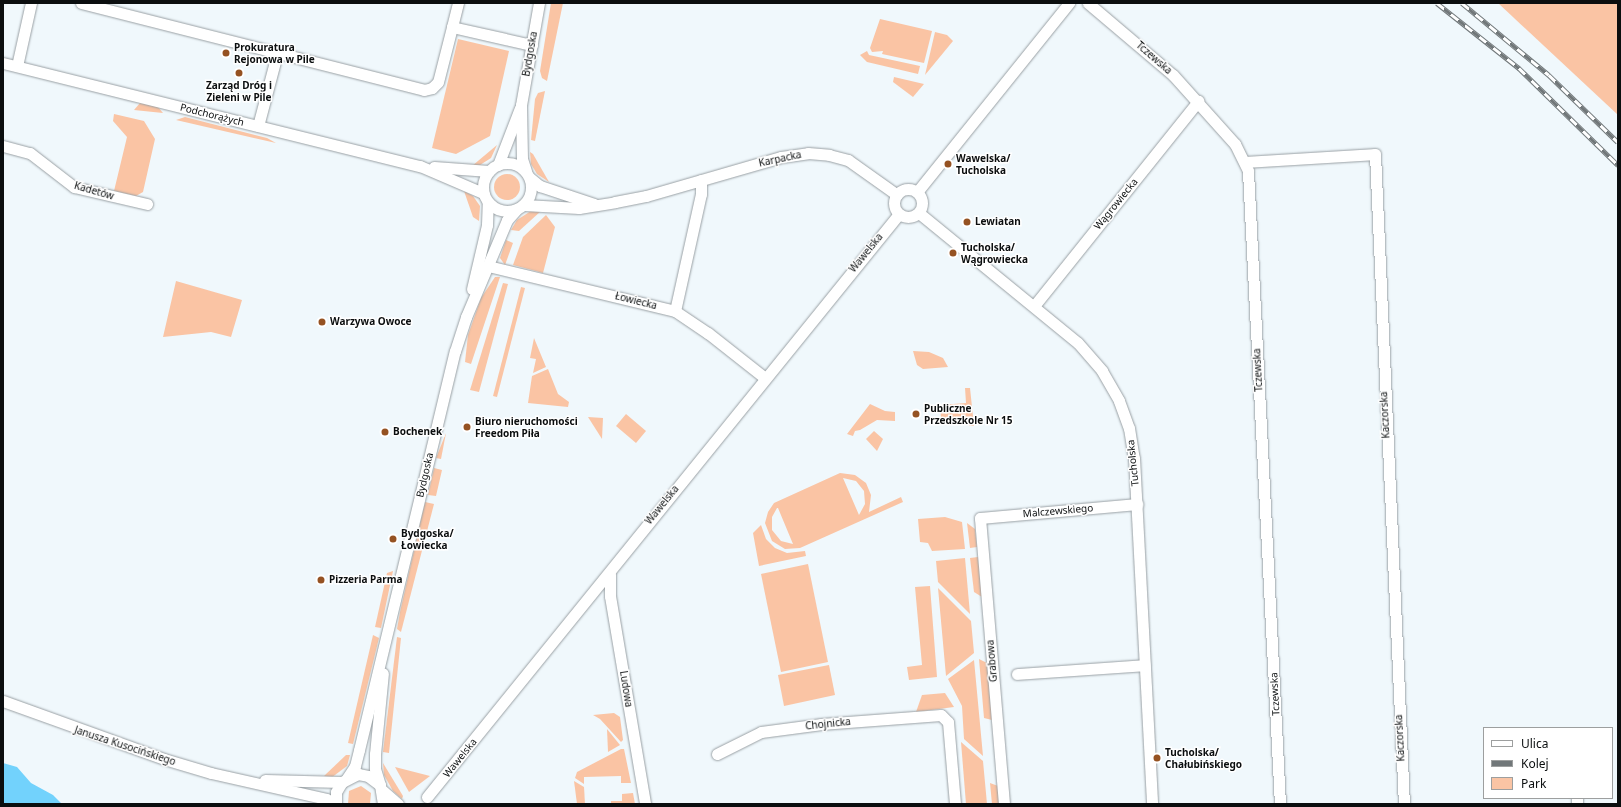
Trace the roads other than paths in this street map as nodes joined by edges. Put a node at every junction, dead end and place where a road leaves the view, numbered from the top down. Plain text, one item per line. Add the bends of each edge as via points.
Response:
1 (32, 3) edge
2 (84, 3) edge
3 (458, 3) edge
4 (539, 3) edge
5 (1069, 3) edge
6 (1088, 3) edge
7 (452, 27) junction
8 (532, 45) junction
9 (277, 54) junction
10 (3, 63) edge
11 (17, 66) junction
12 (1198, 101) junction
13 (521, 105) junction
14 (258, 126) junction
15 (3, 146) edge
16 (1246, 162) junction
17 (420, 166) junction
18 (494, 168) junction
19 (528, 174) junction
20 (701, 180) junction
21 (917, 192) junction
22 (897, 195) junction
23 (485, 198) junction
24 (147, 204) dead end
25 (597, 205) junction
26 (520, 207) junction
27 (919, 213) junction
28 (899, 214) junction
29 (488, 266) junction
30 (1034, 306) junction
31 (675, 311) junction
32 (466, 317) junction
33 (765, 378) junction
34 (1137, 504) junction
35 (980, 518) joint
36 (610, 574) junction
37 (388, 633) junction
38 (1145, 664) junction
39 (1017, 674) dead end
40 (3, 701) edge
41 (717, 754) dead end
42 (345, 780) junction
43 (251, 781) junction
44 (381, 788) junction
45 (427, 797) dead end
46 (336, 804) edge
47 (383, 804) edge
48 (398, 804) edge
49 (645, 804) edge
50 (955, 804) edge
51 (1004, 804) edge
52 (1152, 804) edge
53 (1280, 804) edge
54 (1404, 804) edge

1 - 11 street
2 - 9 street
3 - 7 street
4 - 8 street, Bydgoska
5 - 21 street
6 - 12 street, Tczewska via 1152,56
7 - 8 street
7 - 9 street via 438,82 428,90
8 - 13 street, Bydgoska
9 - 14 street
10 - 11 street, Podchorążych
11 - 14 street, Podchorążych
12 - 16 street, Tczewska via 1235,144
12 - 30 street, Wągrowiecka
13 - 18 street, Bydgoska
13 - 19 street, Bydgoska via 522,158
14 - 17 street, Podchorążych
15 - 24 street, Kadetów via 30,153 74,187
16 - 53 street, Tczewska
16 - 54 street, Kaczorska via 1374,154
17 - 18 street, Podchorążych
17 - 23 street, Podchorążych
18 - 19 street via 513,164
18 - 23 street via 483,182
19 - 25 street, Karpacka via 540,186
19 - 26 street via 531,192
20 - 22 street, Karpacka via 781,157 820,154 848,160
20 - 25 street, Karpacka via 646,196
20 - 31 street via 701,194
21 - 22 street via 904,190
21 - 27 street via 922,205
22 - 28 street via 894,203
23 - 26 street via 504,211
23 - 32 street, Bydgoska via 486,230
25 - 26 street, Karpacka via 579,208
26 - 29 street, Bydgoska via 507,220
27 - 28 street via 907,218
27 - 30 street, Tucholska
28 - 33 street, Wawelska
29 - 31 street, Łowiecka
29 - 32 street, Bydgoska
30 - 34 street, Tucholska via 1078,343 1096,362 1114,390 1131,439
31 - 33 street, Łowiecka via 708,333
32 - 37 street, Bydgoska via 455,351
33 - 36 street, Wawelska via 638,535
34 - 35 street, Malczewskiego
34 - 38 street, Tucholska
35 - 51 street, Grabowa
36 - 45 street, Wawelska
36 - 49 street, Ludowa via 609,588
37 - 42 street, Bydgoska via 355,766
37 - 44 street, Bydgoska via 375,769
38 - 39 street
38 - 52 street, Tucholska
40 - 43 street, Janusza Kusocińskiego via 144,752 211,773
41 - 50 street, Chojnicka via 762,732 934,714 944,717 949,726
42 - 43 street, Janusza Kusocińskiego
42 - 44 street, Janusza Kusocińskiego via 364,774
42 - 46 street, Bydgoska via 336,792
43 - 46 street, Janusza Kusocińskiego via 326,799
44 - 47 street, Bydgoska
44 - 48 street, Janusza Kusocińskiego

